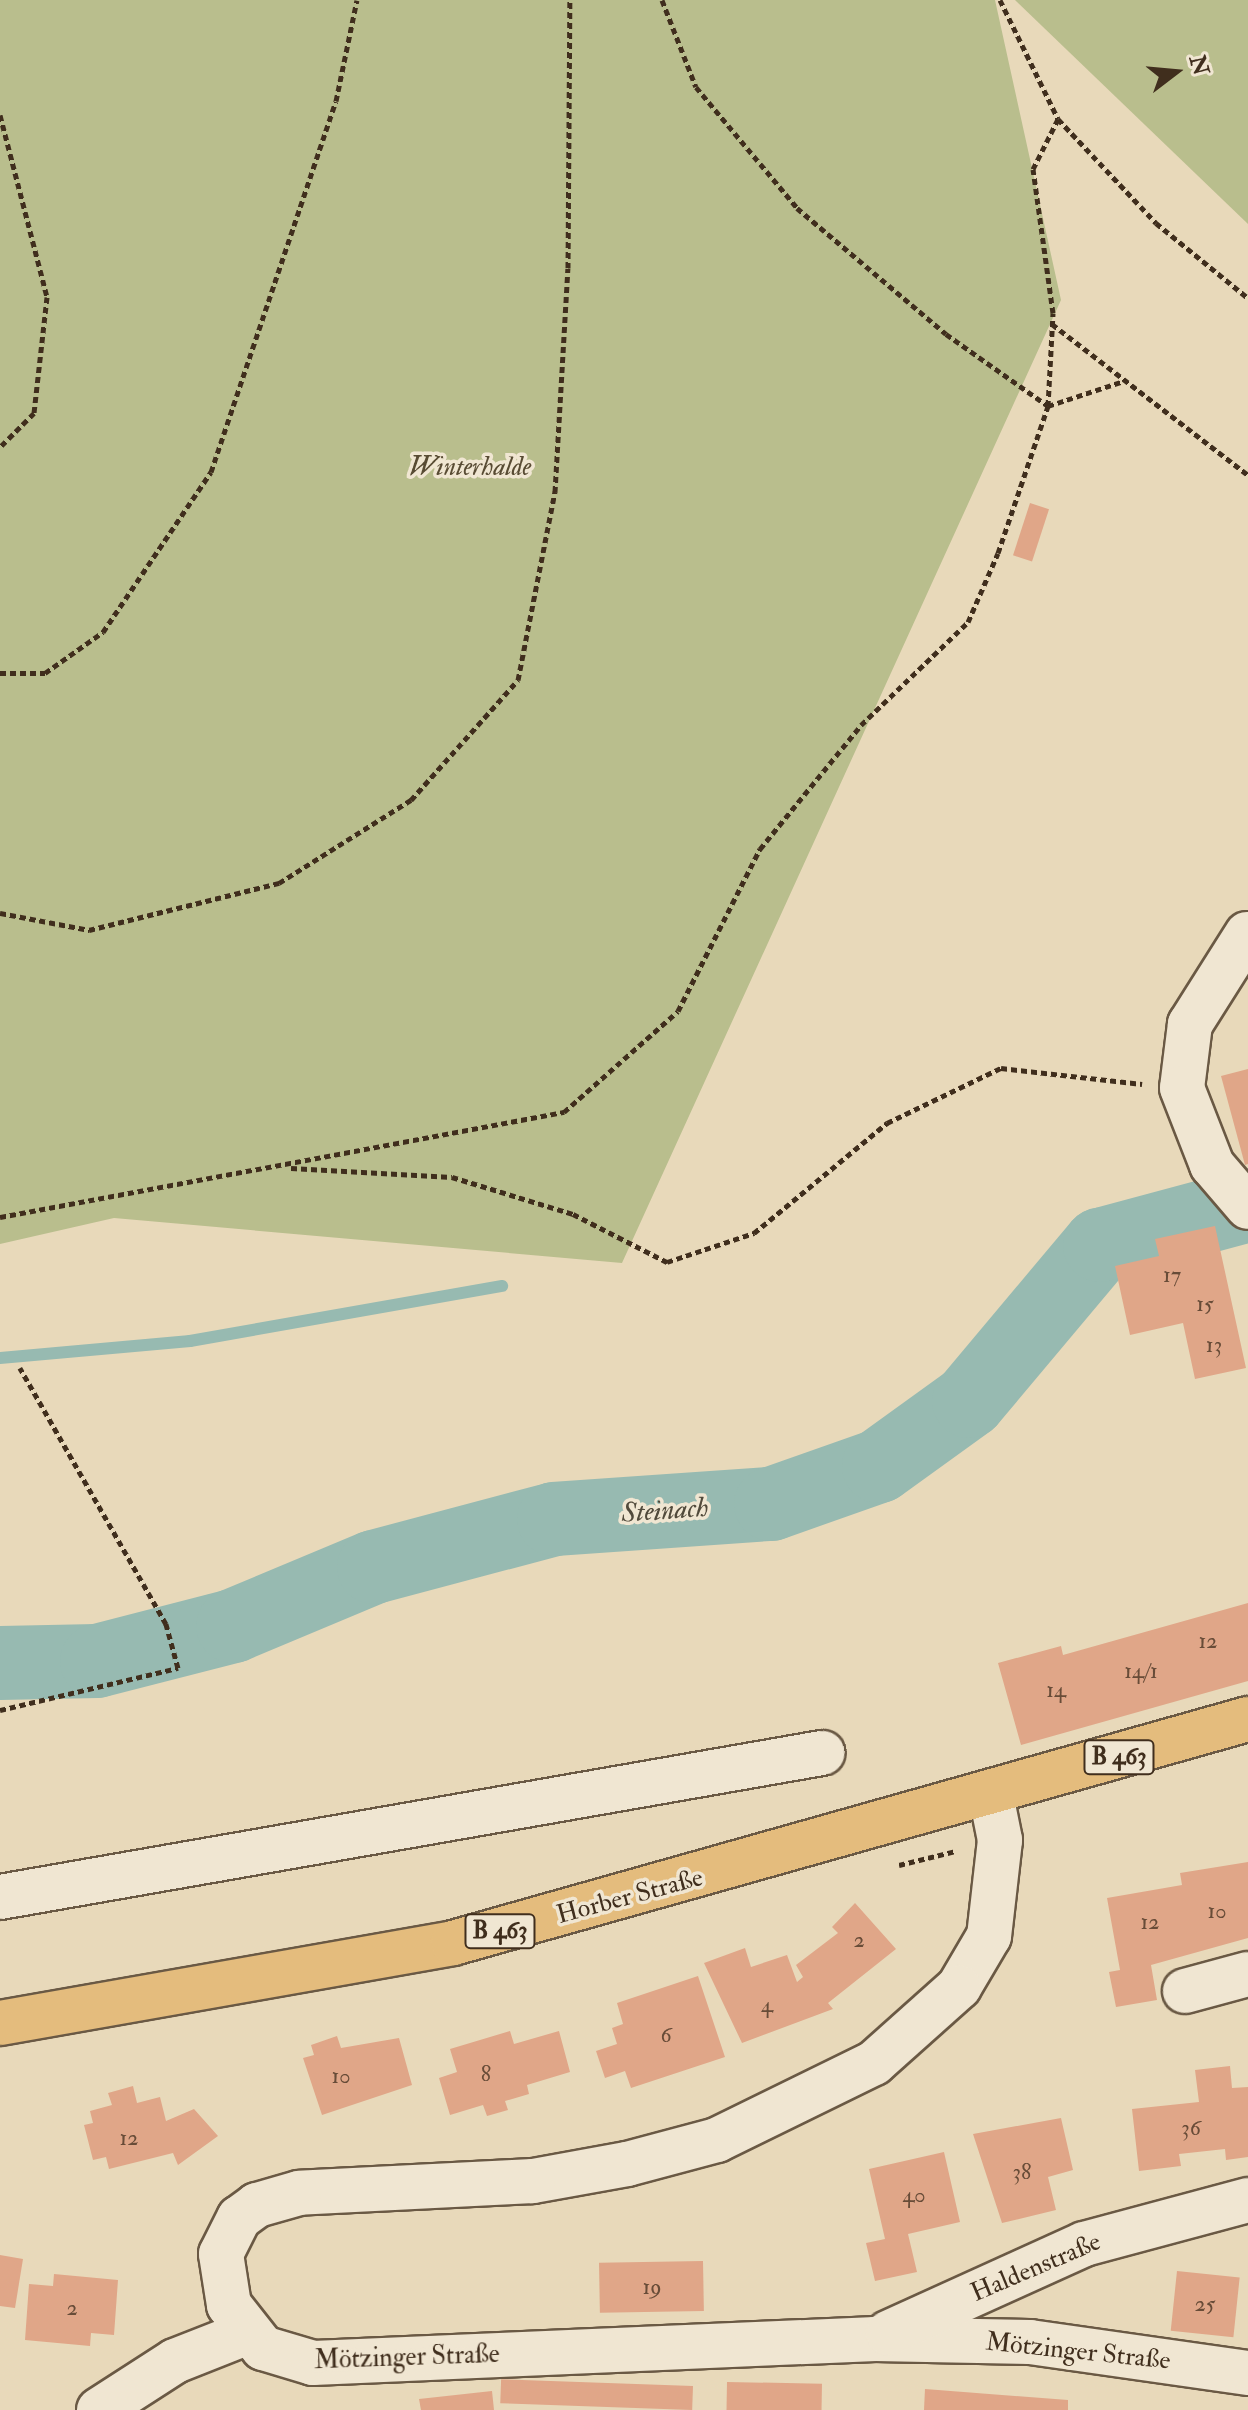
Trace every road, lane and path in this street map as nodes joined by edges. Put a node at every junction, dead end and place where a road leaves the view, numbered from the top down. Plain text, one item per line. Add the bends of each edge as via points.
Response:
1 (357, 0) edge
2 (570, 0) edge
3 (662, 0) edge
4 (1000, 0) edge
5 (0, 115) edge
6 (1058, 119) junction
7 (1248, 298) edge
8 (1051, 323) junction
9 (1121, 382) junction
10 (1048, 406) junction
11 (0, 447) edge
12 (1248, 475) edge
13 (0, 673) edge
14 (0, 913) edge
15 (1247, 934) edge
16 (1182, 1088) junction
17 (282, 1167) junction
18 (1248, 1207) edge
19 (0, 1217) edge
20 (20, 1368) dead end
21 (0, 1710) edge
22 (1248, 1719) edge
23 (822, 1753) dead end
24 (991, 1795) junction
25 (0, 1897) edge
26 (1248, 1974) edge
27 (1185, 1991) dead end
28 (0, 2023) edge
29 (1248, 2200) edge
30 (246, 2333) junction
31 (875, 2339) junction
32 (1248, 2373) edge
33 (99, 2410) edge

1 - 13 path via 336,101 211,472 103,632 45,673
2 - 14 path via 568,268 555,492 518,680 411,800 279,883 89,930
3 - 10 path via 696,87 797,208 946,334
4 - 6 path
5 - 11 path via 47,297 34,413
6 - 7 path via 1156,223
6 - 8 path via 1033,169
8 - 9 path
8 - 10 path
9 - 10 path
9 - 12 path
10 - 17 path via 968,622 861,725 760,849 678,1011 564,1112
15 - 16 street via 1190,1024
16 - 17 path via 1001,1068 887,1123 754,1233 667,1262 573,1214 452,1177
16 - 18 street via 1212,1165
17 - 19 path
20 - 21 path via 166,1624 178,1668
22 - 24 main road, Horber Straße / B 463
23 - 25 street
24 - 28 main road, Horber Straße / B 463 via 453,1943
24 - 30 street, Mötzinger Straße via 1000,1840 989,1936 959,1987 874,2063 717,2140 627,2164 533,2181 299,2193 257,2205 239,2218 221,2254 229,2305
26 - 27 street
29 - 31 street, Haldenstraße via 1084,2244
30 - 31 street, Mötzinger Straße via 281,2358 313,2363
30 - 33 street via 175,2361
31 - 32 street, Mötzinger Straße via 1030,2342

